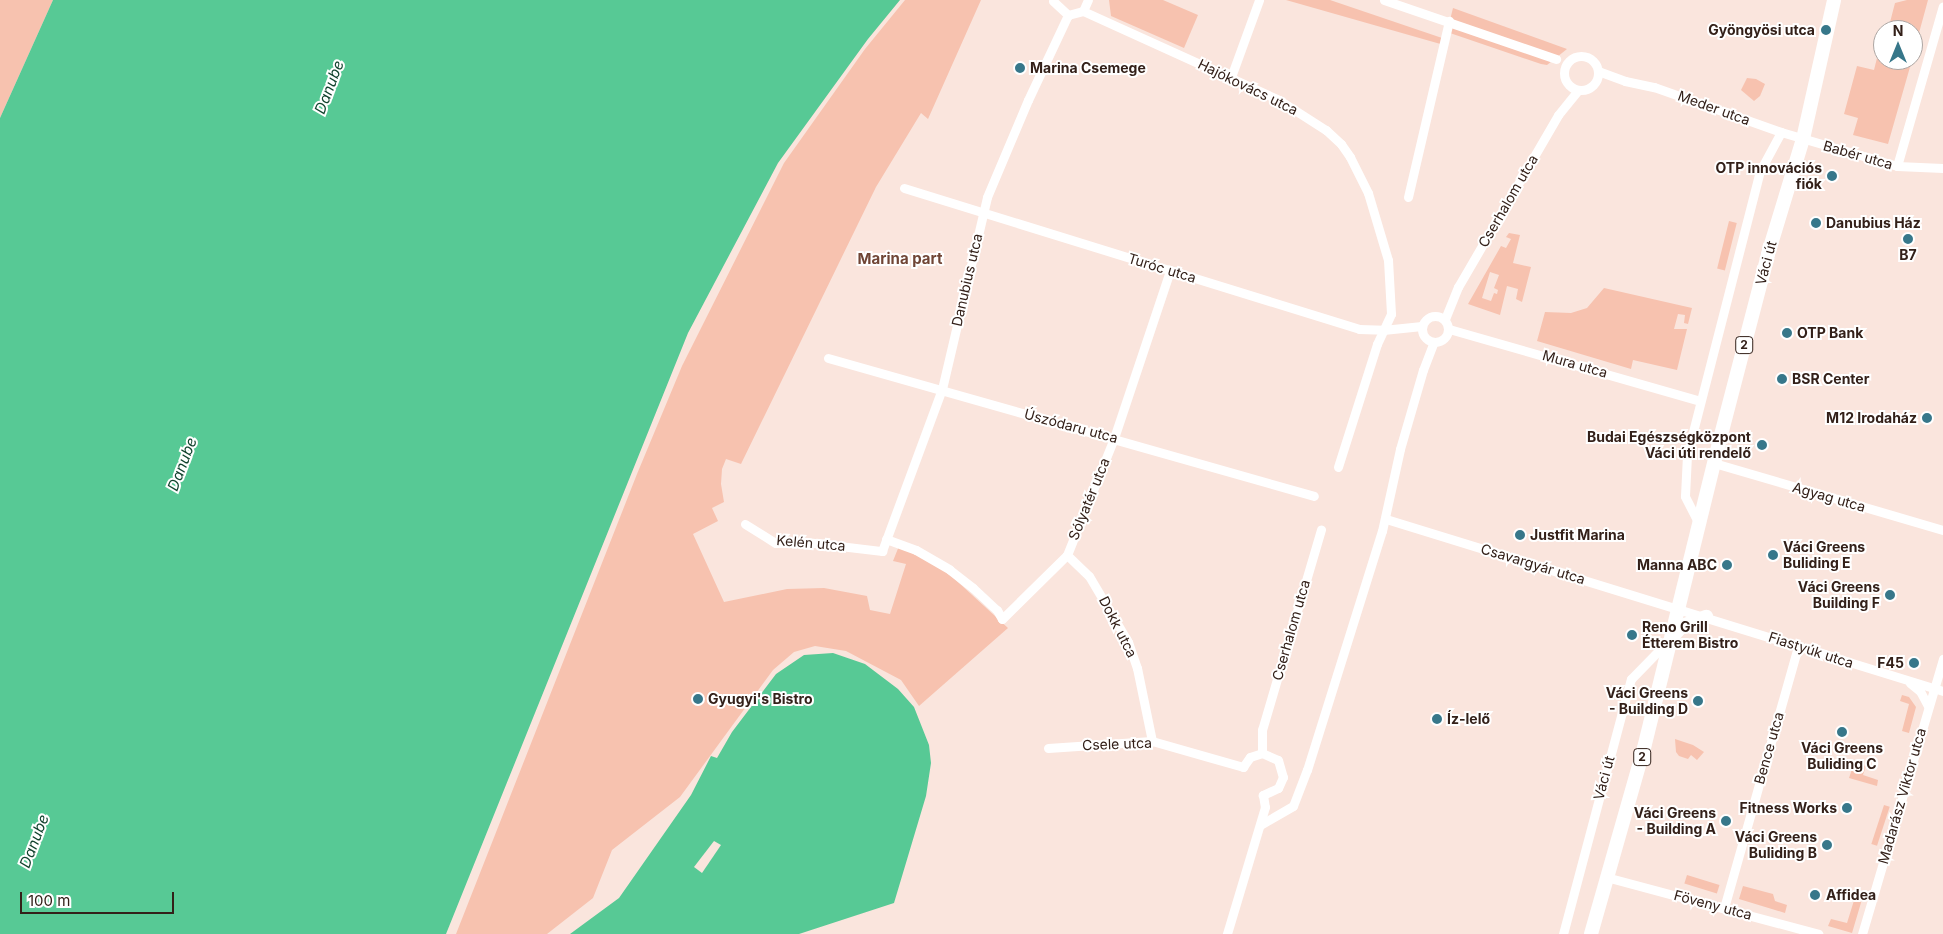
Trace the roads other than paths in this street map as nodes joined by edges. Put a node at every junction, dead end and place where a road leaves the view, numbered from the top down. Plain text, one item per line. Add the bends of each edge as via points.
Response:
1 (1088, 0) edge
2 (1259, 0) edge
3 (1384, 0) edge
4 (1834, 0) edge
5 (1053, 1) edge
6 (1943, 6) edge
7 (1083, 11) junction
8 (1068, 15) junction
9 (1450, 21) junction
10 (1556, 58) dead end
11 (1598, 75) junction
12 (1231, 77) junction
13 (1569, 85) junction
14 (1578, 90) junction
15 (1558, 116) junction
16 (1781, 132) junction
17 (1803, 139) junction
18 (1897, 166) junction
19 (1943, 168) edge
20 (904, 188) dead end
21 (1408, 197) dead end
22 (983, 212) junction
23 (1170, 271) junction
24 (1441, 317) junction
25 (1422, 326) junction
26 (1449, 329) junction
27 (1383, 330) junction
28 (1430, 340) junction
29 (828, 358) dead end
30 (942, 389) junction
31 (1700, 402) junction
32 (1114, 438) junction
33 (1714, 463) junction
34 (1338, 467) dead end
35 (1314, 496) dead end
36 (1386, 518) junction
37 (745, 524) dead end
38 (1700, 526) junction
39 (1321, 530) dead end
40 (1943, 530) edge
41 (886, 539) junction
42 (882, 552) joint
43 (1067, 555) junction
44 (1679, 609) junction
45 (1706, 617) junction
46 (1672, 637) junction
47 (1798, 646) junction
48 (1943, 659) edge
49 (1907, 681) junction
50 (1939, 690) edge
51 (1928, 706) junction
52 (1152, 741) junction
53 (1048, 748) dead end
54 (1262, 753) junction
55 (1260, 825) junction
56 (1606, 877) junction
57 (1724, 908) junction
58 (1227, 934) edge
59 (1564, 934) edge
60 (1591, 934) edge
61 (1818, 934) edge
62 (1862, 934) edge

1 - 7 street
2 - 12 street
3 - 9 street
4 - 17 main road, Váci út / 2
5 - 8 street
6 - 18 street
7 - 8 street
7 - 12 street, Hajókovács utca
8 - 22 street, Danubius utca via 1028,100
9 - 10 street
9 - 21 street
11 - 13 street via 1593,60 1582,56 1572,59 1564,71
11 - 14 street via 1591,87
11 - 16 street, Meder utca via 1654,87
12 - 27 street, Hajókovács utca via 1309,117 1350,156 1368,193 1388,260 1391,314
13 - 14 street
13 - 15 street, Cserhalom utca
14 - 15 street, Cserhalom utca
15 - 24 street, Cserhalom utca
16 - 17 street, Meder utca
16 - 31 street via 1760,171
17 - 18 street, Babér utca
17 - 33 main road, Váci út / 2 via 1768,254
18 - 19 street, Babér utca
20 - 22 street, Turóc utca
22 - 23 street, Turóc utca
22 - 30 street, Danubius utca
23 - 27 street, Turóc utca via 1359,329
23 - 32 street, Sólyatér utca
24 - 25 street via 1429,317
24 - 26 street
25 - 27 street, Turóc utca
25 - 28 street
26 - 28 street via 1446,337
26 - 31 street, Mura utca
27 - 34 street
28 - 36 street via 1400,448
29 - 30 street, Úszódaru utca
30 - 32 street, Úszódaru utca
30 - 41 street, Danubius utca
31 - 38 street via 1687,455 1685,496
32 - 35 street, Úszódaru utca
32 - 43 street, Sólyatér utca
33 - 38 main road, Váci út / 2
33 - 40 street, Agyag utca
36 - 44 street, Csavargyár utca
36 - 55 street via 1307,770 1292,806
37 - 42 street, Kelén utca via 776,543 806,542
38 - 44 main road, Váci út / 2
39 - 54 street, Cserhalom utca via 1262,730
41 - 42 street, Danubius utca
41 - 43 street, Sólyatér utca via 916,550 950,570 997,610 1002,619
43 - 52 street, Dokk utca via 1094,582 1128,642 1139,676
44 - 45 street, Fiastyúk utca
44 - 46 main road, Váci út / 2
45 - 46 main road via 1682,626
45 - 47 street, Fiastyúk utca
46 - 56 main road, Váci út / 2
46 - 59 street, Váci út via 1631,679
47 - 49 street, Fiastyúk utca
47 - 57 street, Bence utca
48 - 50 street, Madarász Viktor utca
49 - 50 street, Fiastyúk utca
49 - 51 street via 1920,691
50 - 51 street, Madarász Viktor utca
51 - 62 street, Madarász Viktor utca
52 - 53 street, Csele utca
52 - 54 street, Csele utca via 1243,767 1250,757
54 - 55 street via 1274,756 1282,765 1283,777 1274,792 1264,795 1265,808
55 - 58 street
56 - 57 street, Föveny utca
56 - 60 main road, Váci út / 2
57 - 61 street, Föveny utca

